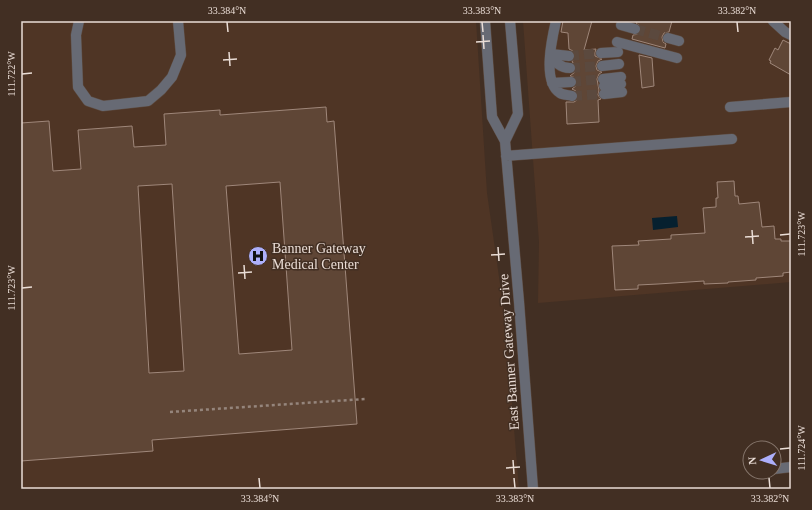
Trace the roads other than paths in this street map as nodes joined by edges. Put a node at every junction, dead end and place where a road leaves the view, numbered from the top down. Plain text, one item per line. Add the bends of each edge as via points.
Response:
1 (79, 21) edge
2 (178, 21) edge
3 (485, 21) edge
4 (510, 21) edge
5 (556, 21) edge
6 (773, 21) edge
7 (621, 25) dead end
8 (635, 29) tunnel mouth
9 (791, 35) edge
10 (668, 38) tunnel mouth
11 (679, 41) dead end
12 (601, 53) tunnel mouth
13 (551, 54) junction
14 (569, 56) tunnel mouth
15 (677, 58) dead end
16 (619, 64) dead end
17 (602, 66) tunnel mouth
18 (570, 68) tunnel mouth
19 (555, 86) junction
20 (604, 86) joint
21 (791, 102) edge
22 (730, 107) dead end
23 (732, 139) dead end
24 (505, 142) junction
25 (506, 156) junction
26 (533, 489) edge

1 - 2 street via 76,35 78,87 88,101 103,106 148,101 161,90 172,77 181,55
3 - 24 street, East Banner Gateway Drive via 492,117
4 - 24 street, East Banner Gateway Drive via 518,114
5 - 13 street
6 - 9 street
7 - 8 street
10 - 11 street
12 - 15 street via 617,47
13 - 14 street
13 - 18 street via 559,66
13 - 19 street via 550,73
16 - 17 street
19 - 19 street via 559,92 572,89
20 - 20 street via 621,84
21 - 22 street
23 - 25 street
24 - 25 street, East Banner Gateway Drive
25 - 26 street, East Banner Gateway Drive

